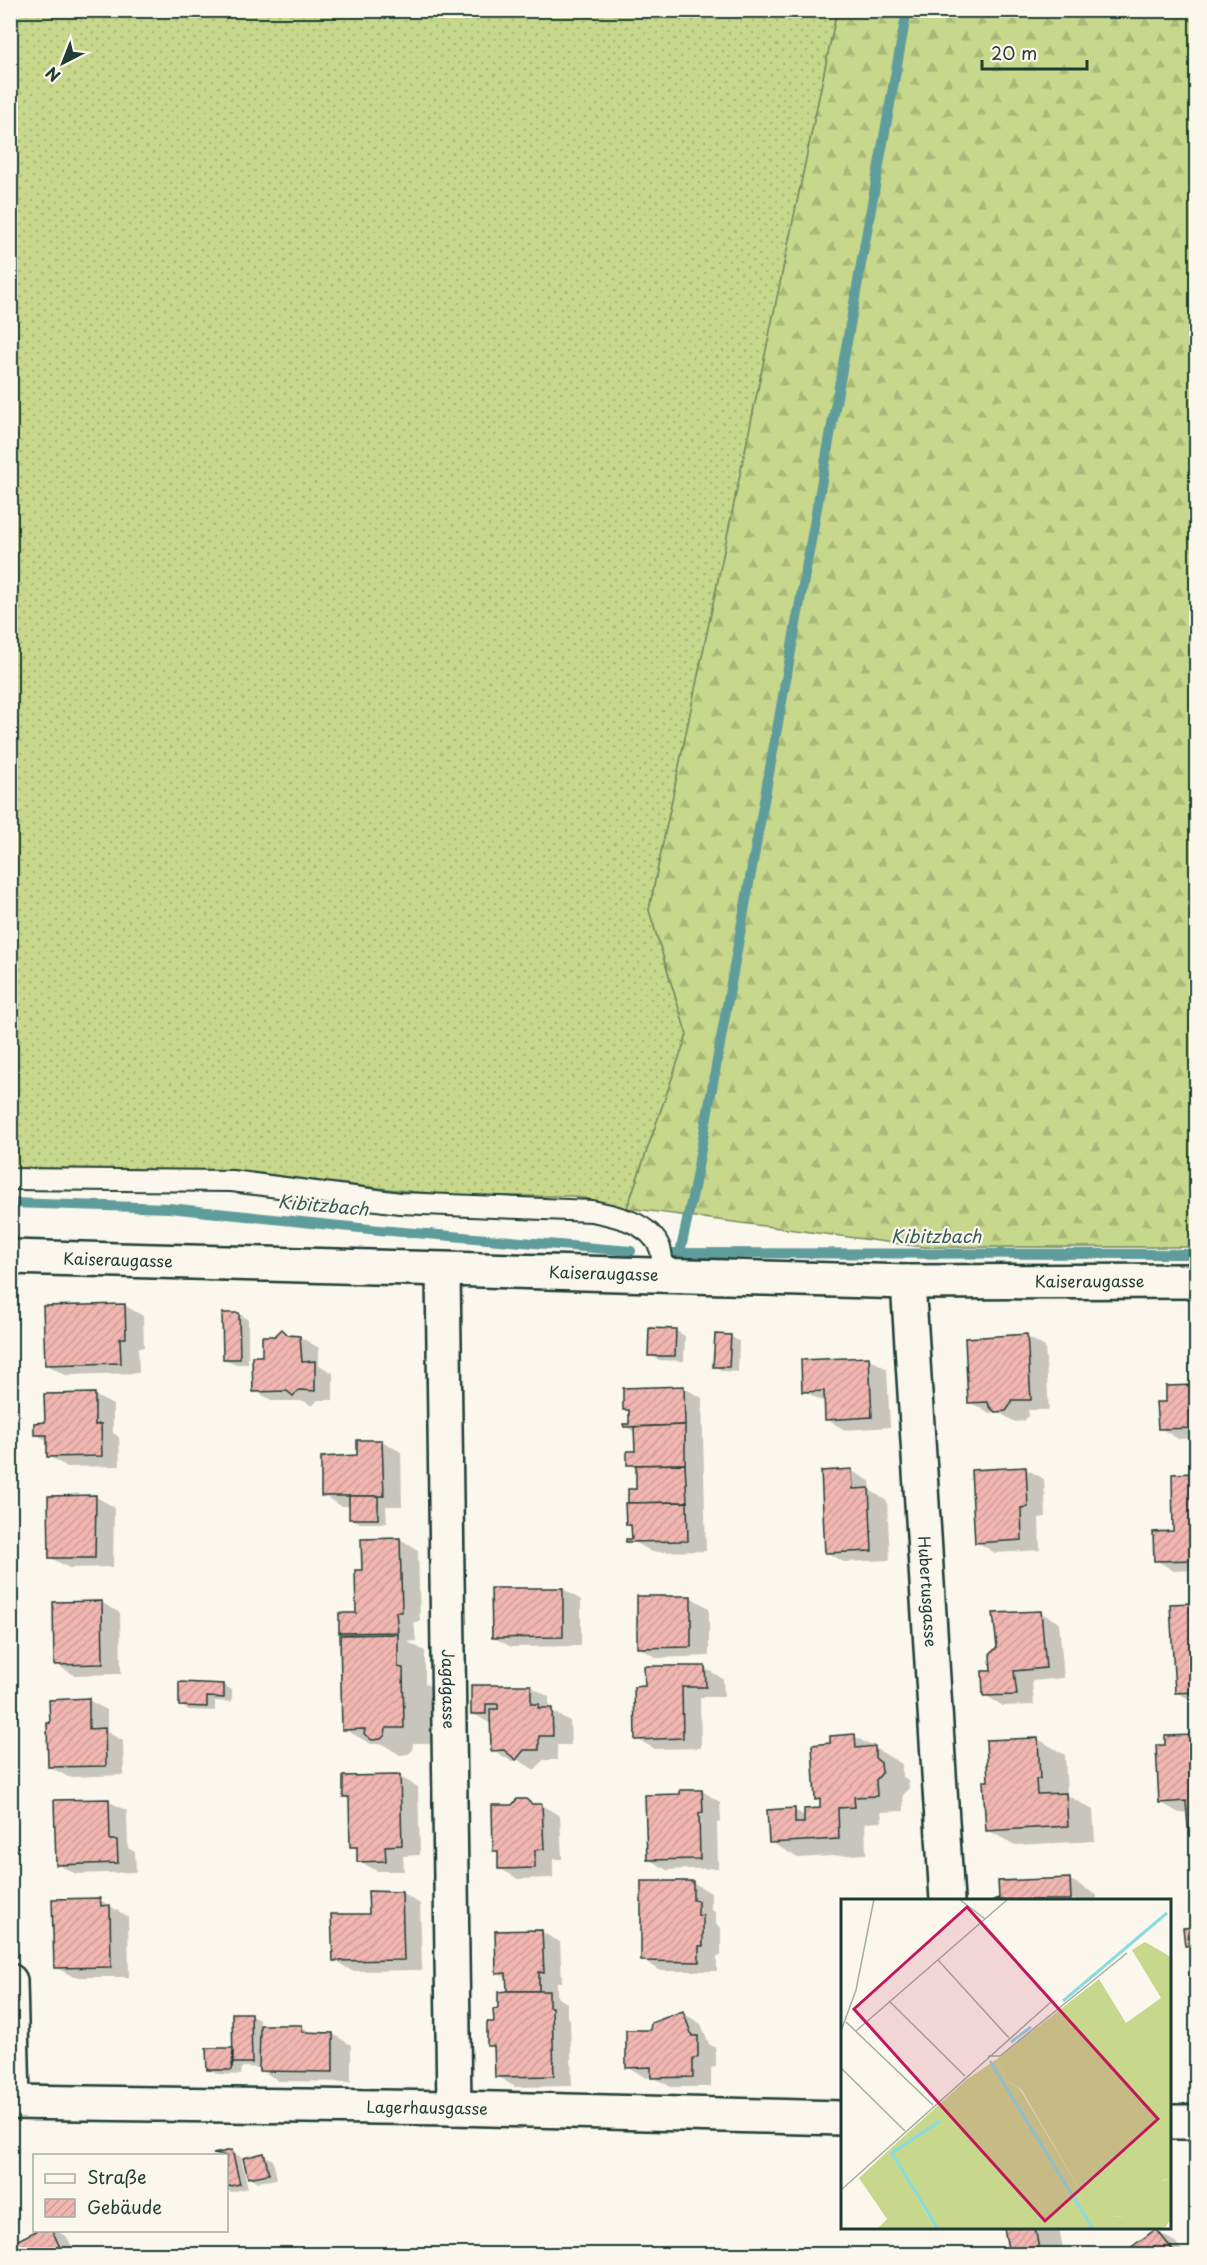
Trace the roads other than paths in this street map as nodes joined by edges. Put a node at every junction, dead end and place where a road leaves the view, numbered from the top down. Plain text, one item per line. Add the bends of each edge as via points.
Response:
1 (10, 1179) edge
2 (10, 1257) edge
3 (443, 1271) junction
4 (663, 1276) junction
5 (1197, 1281) edge
6 (908, 1282) junction
7 (947, 1899) edge
8 (10, 1981) edge
9 (12, 2102) edge
10 (454, 2108) junction
11 (841, 2118) edge
12 (1171, 2122) edge
13 (1197, 2122) edge

1 - 4 lane via 232,1181 400,1203 592,1211 620,1216 645,1230 660,1248
2 - 3 street, Kaiseraugasse
3 - 4 street, Kaiseraugasse
3 - 10 street, Jagdgasse
4 - 6 street, Kaiseraugasse
5 - 6 street, Kaiseraugasse
6 - 7 street, Hubertusgasse
8 - 9 street
9 - 10 street, Lagerhausgasse
10 - 11 street, Lagerhausgasse
12 - 13 street

